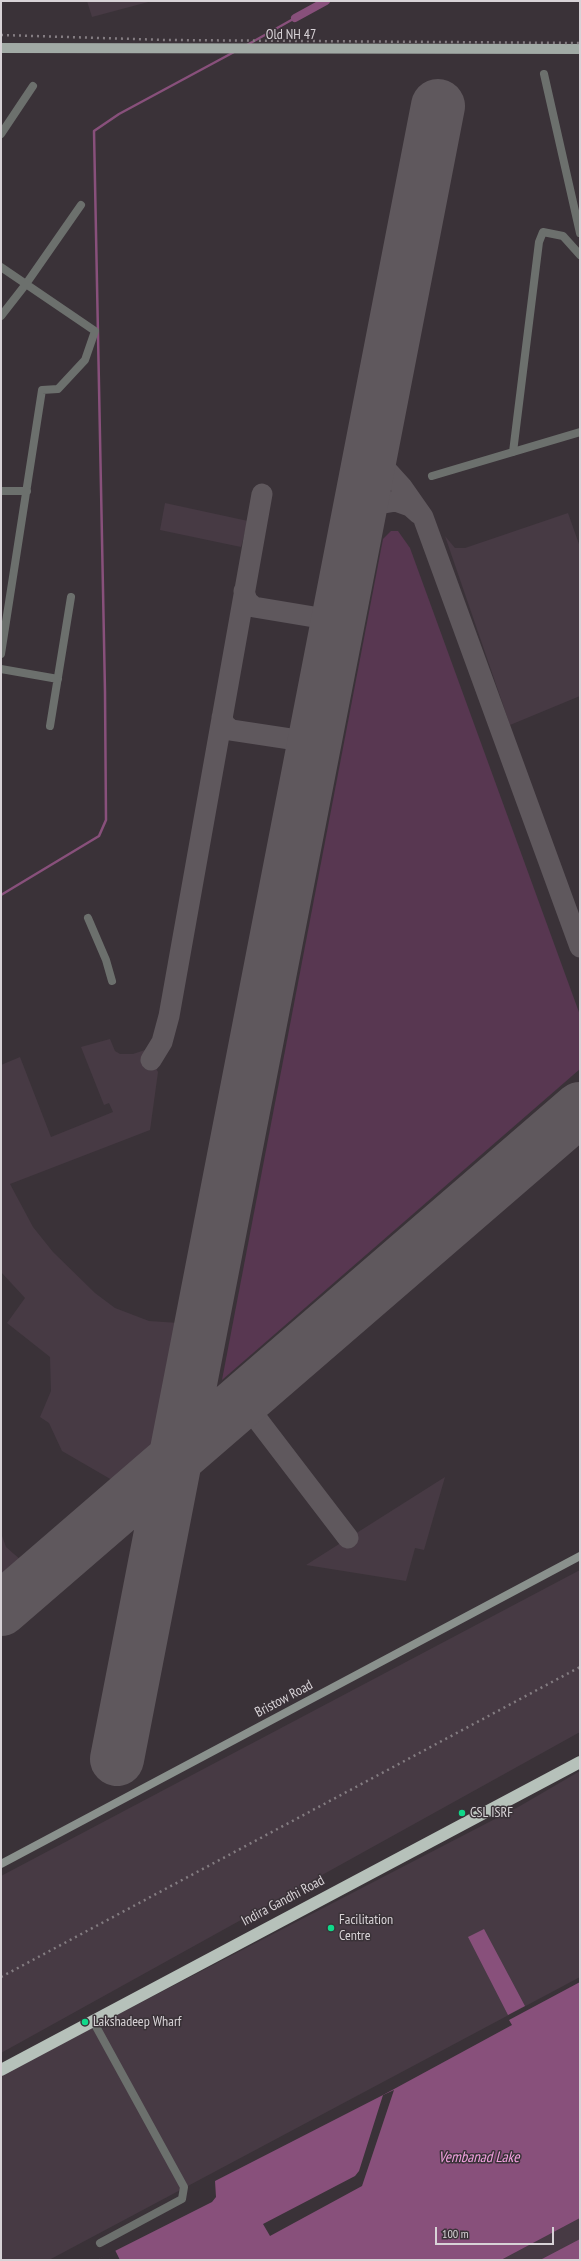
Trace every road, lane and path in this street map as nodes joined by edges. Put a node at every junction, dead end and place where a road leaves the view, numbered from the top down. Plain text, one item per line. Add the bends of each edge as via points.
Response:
1 (1, 48) edge
2 (580, 49) edge
3 (544, 74) dead end
4 (33, 86) dead end
5 (1, 134) edge
6 (80, 205) dead end
7 (580, 233) edge
8 (578, 250) edge
9 (1, 267) edge
10 (26, 284) junction
11 (1, 316) edge
12 (580, 432) edge
13 (513, 452) junction
14 (432, 476) dead end
15 (1, 491) edge
16 (27, 491) junction
17 (71, 597) dead end
18 (1, 654) edge
19 (1, 669) edge
20 (58, 679) junction
21 (50, 726) dead end
22 (88, 918) dead end
23 (112, 981) dead end
24 (580, 1556) edge
25 (580, 1762) edge
26 (1, 1864) edge
27 (93, 2020) junction
28 (1, 2070) edge
29 (100, 2243) dead end

1 - 2 main road, Old NH 47
3 - 7 street
4 - 5 street
6 - 10 street
8 - 13 street via 563,236 543,232 539,242
9 - 10 street
10 - 11 street
10 - 16 street via 95,331 84,360 58,389 42,390
12 - 13 street
13 - 14 street
15 - 16 street
16 - 18 street
17 - 20 street
19 - 20 street
20 - 21 street
22 - 23 street
24 - 26 street, Bristow Road
25 - 27 highway, Indira Gandhi Road
27 - 28 highway, Indira Gandhi Road
27 - 29 street via 184,2187 182,2198

